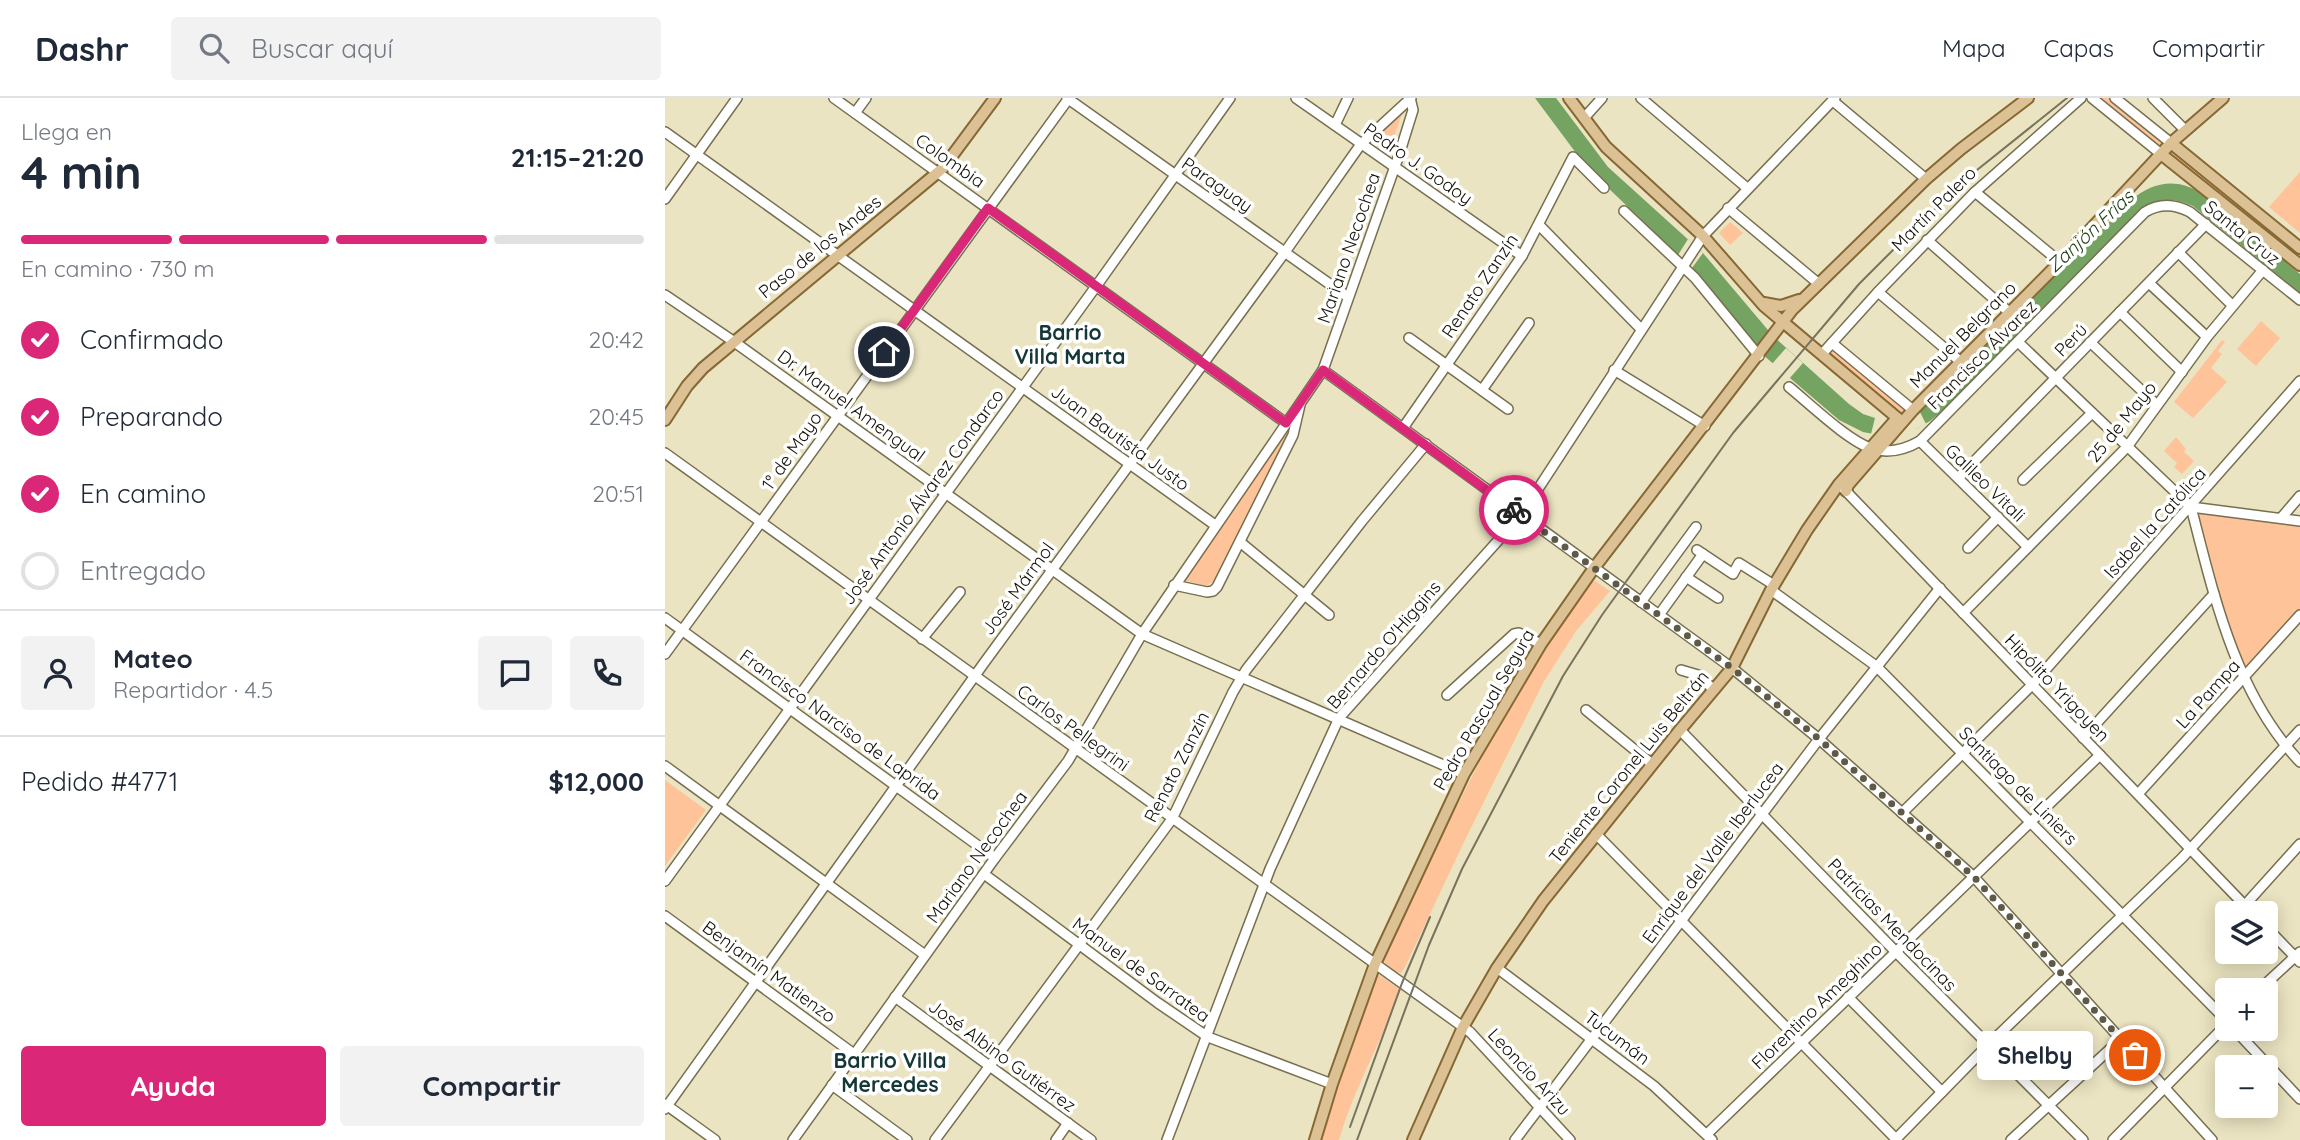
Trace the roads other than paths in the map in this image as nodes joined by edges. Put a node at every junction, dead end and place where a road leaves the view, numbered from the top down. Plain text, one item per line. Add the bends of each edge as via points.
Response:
1 (737, 98) edge
2 (834, 98) edge
3 (866, 98) edge
4 (995, 98) edge
5 (1068, 98) edge
6 (1230, 98) edge
7 (1296, 98) edge
8 (1347, 98) edge
9 (1411, 98) edge
10 (1569, 98) edge
11 (1602, 98) edge
12 (1641, 98) edge
13 (2028, 98) edge
14 (2081, 98) edge
15 (2092, 98) edge
16 (2115, 98) edge
17 (2153, 98) edge
18 (2223, 98) edge
19 (1834, 99) edge
20 (855, 113) junction
21 (1584, 118) junction
22 (1335, 125) junction
23 (2185, 130) junction
24 (665, 132) edge
25 (2171, 143) junction
26 (1361, 144) junction
27 (697, 154) junction
28 (2161, 154) junction
29 (1394, 167) junction
30 (938, 172) junction
31 (1176, 175) junction
32 (1926, 179) junction
33 (1604, 188) dead end
34 (1747, 188) junction
35 (1975, 192) junction
36 (665, 200) edge
37 (2158, 206) joint
38 (988, 208) junction
39 (1728, 208) junction
40 (1624, 211) dead end
41 (2206, 224) junction
42 (1539, 225) junction
43 (1927, 240) junction
44 (2300, 248) edge
45 (1285, 252) junction
46 (1691, 252) junction
47 (2178, 252) junction
48 (839, 254) junction
49 (1522, 256) junction
50 (2060, 262) junction
51 (2300, 265) edge
52 (2263, 270) junction
53 (2148, 282) junction
54 (1819, 284) junction
55 (1097, 285) junction
56 (1878, 292) junction
57 (665, 295) edge
58 (1807, 295) junction
59 (1348, 297) junction
60 (1758, 300) junction
61 (2300, 300) edge
62 (2232, 305) junction
63 (916, 310) junction
64 (2119, 312) junction
65 (2010, 313) junction
66 (1782, 322) junction
67 (1529, 323) dead end
68 (1641, 329) junction
69 (2207, 337) junction
70 (1409, 338) dead end
71 (733, 341) junction
72 (2018, 342) junction
73 (2091, 342) junction
74 (1832, 343) junction
75 (1765, 348) junction
76 (1822, 354) junction
77 (1203, 362) junction
78 (1961, 362) junction
79 (1445, 364) junction
80 (1323, 370) junction
81 (1614, 370) junction
82 (2182, 372) junction
83 (2056, 378) junction
84 (2300, 382) edge
85 (1023, 387) junction
86 (1789, 387) dead end
87 (1482, 390) junction
88 (1300, 403) junction
89 (2157, 405) junction
90 (1508, 409) dead end
91 (1913, 410) junction
92 (2092, 413) junction
93 (837, 416) junction
94 (665, 420) edge
95 (1900, 421) junction
96 (1286, 423) junction
97 (1705, 426) junction
98 (1403, 428) junction
99 (1889, 428) joint
100 (1920, 441) junction
101 (1426, 444) junction
102 (2127, 447) junction
103 (1875, 449) junction
104 (665, 453) edge
105 (1130, 464) junction
106 (1958, 478) junction
107 (2023, 480) dead end
108 (1842, 487) junction
109 (945, 494) junction
110 (2300, 496) edge
111 (2191, 507) junction
112 (1521, 515) junction
113 (1998, 517) junction
114 (2281, 517) junction
115 (2300, 521) edge
116 (761, 523) junction
117 (1215, 526) junction
118 (1696, 527) dead end
119 (1240, 542) junction
120 (2028, 547) junction
121 (1968, 548) dead end
122 (1594, 568) junction
123 (1052, 570) junction
124 (1686, 577) junction
125 (1174, 585) junction
126 (1772, 588) junction
127 (1940, 588) junction
128 (960, 592) dead end
129 (1304, 594) junction
130 (2214, 594) junction
131 (1718, 598) dead end
132 (867, 600) junction
133 (1641, 602) junction
134 (1963, 613) junction
135 (1329, 615) dead end
136 (1659, 615) junction
137 (2300, 615) edge
138 (665, 618) edge
139 (682, 630) junction
140 (1142, 634) junction
141 (922, 639) junction
142 (1541, 644) junction
143 (665, 654) edge
144 (1876, 666) junction
145 (1732, 668) junction
146 (1681, 670) dead end
147 (1241, 676) junction
148 (975, 677) junction
149 (2243, 679) junction
150 (2032, 685) junction
151 (1714, 690) junction
152 (1447, 695) dead end
153 (789, 708) junction
154 (1586, 710) dead end
155 (1339, 718) junction
156 (1679, 730) junction
157 (2300, 730) edge
158 (2083, 738) junction
159 (1819, 739) junction
160 (2285, 747) junction
161 (1076, 749) junction
162 (1963, 753) junction
163 (2100, 755) junction
164 (2300, 762) edge
165 (1652, 764) junction
166 (665, 766) edge
167 (1464, 774) junction
168 (897, 786) junction
169 (2138, 794) junction
170 (719, 805) junction
171 (1902, 813) junction
172 (1762, 814) junction
173 (1172, 819) junction
174 (2031, 821) junction
175 (1596, 834) junction
176 (2300, 844) edge
177 (2191, 849) junction
178 (995, 858) junction
179 (984, 874) junction
180 (1973, 876) junction
181 (665, 881) edge
182 (827, 883) junction
183 (1264, 885) junction
184 (2241, 901) edge
185 (2249, 901) edge
186 (2123, 915) junction
187 (665, 916) edge
188 (1682, 921) junction
189 (2278, 938) edge
190 (1079, 945) junction
191 (1895, 951) junction
192 (925, 955) junction
193 (2298, 957) edge
194 (1375, 964) junction
195 (1496, 968) junction
196 (2062, 974) junction
197 (2273, 978) edge
198 (756, 982) junction
199 (895, 997) junction
200 (1848, 997) junction
201 (2215, 1010) edge
202 (1463, 1027) junction
203 (2215, 1036) edge
204 (1208, 1037) junction
205 (1591, 1037) junction
206 (2120, 1039) junction
207 (2245, 1041) edge
208 (1801, 1043) junction
209 (1988, 1045) junction
210 (853, 1054) junction
211 (990, 1066) junction
212 (1332, 1084) junction
213 (832, 1086) junction
214 (2165, 1087) junction
215 (1942, 1092) junction
216 (2300, 1099) edge
217 (2049, 1105) junction
218 (666, 1106) edge
219 (1540, 1107) junction
220 (1068, 1123) junction
221 (1710, 1137) edge
222 (1417, 1138) edge
223 (715, 1140) edge
224 (793, 1140) edge
225 (907, 1140) edge
226 (935, 1140) edge
227 (1056, 1140) edge
228 (1091, 1140) edge
229 (1167, 1140) edge
230 (1315, 1140) edge
231 (1515, 1140) edge
232 (1570, 1140) edge
233 (1896, 1140) edge
234 (2011, 1140) edge
235 (2084, 1140) edge
236 (2113, 1140) edge
237 (2212, 1140) edge

1 - 27 street
2 - 20 street, Colombia
3 - 20 street
4 - 30 main road, Paso de los Andes
5 - 31 street, Paraguay
5 - 38 street, 1° de Mayo
6 - 31 street, José Antonio Álvarez Condarco
7 - 22 street, Pedro J. Godoy
8 - 22 street
9 - 26 street, José Mármol
9 - 29 street, Mariano Necochea via 1413,110
10 - 21 main road
11 - 21 street
12 - 34 street
13 - 32 main road, Martín Palero
14 - 35 street, Martín Palero
15 - 28 street
16 - 25 street
17 - 23 street
18 - 23 main road, Manuel Belgrano
19 - 32 street
19 - 34 street, Bernardo O'Higgins
20 - 30 street, Colombia
21 - 46 main road
22 - 26 street, Pedro J. Godoy
23 - 25 main road, Manuel Belgrano
24 - 27 street, Juan Bautista Justo
25 - 28 main road, Manuel Belgrano
25 - 44 main road
26 - 29 street, Pedro J. Godoy
26 - 45 street, José Mármol
27 - 36 street
27 - 48 street, Juan Bautista Justo
28 - 50 main road, Manuel Belgrano
28 - 51 main road
29 - 49 street, Pedro J. Godoy
29 - 59 street, Mariano Necochea
30 - 38 street, Colombia
30 - 48 main road, Paso de los Andes
31 - 45 street, Paraguay
31 - 55 street, José Antonio Álvarez Condarco
32 - 54 main road, Martín Palero
33 - 42 street, Renato Zanzín via 1573,157
34 - 39 street, Bernardo O'Higgins
35 - 43 street, Martín Palero
35 - 50 street
37 - 41 street, Santa Cruz via 2184,208
37 - 72 street, Francisco Álvarez via 2145,212
38 - 55 street, Colombia
38 - 63 street, 1° de Mayo
39 - 46 street, Bernardo O'Higgins
39 - 54 street
40 - 46 street
41 - 47 street, Perú
41 - 52 street, Santa Cruz
42 - 49 street, Renato Zanzín
42 - 68 street
43 - 56 street, Martín Palero
43 - 65 street
45 - 59 street, Paraguay
45 - 77 street, José Mármol
46 - 60 main road
46 - 68 street, Bernardo O'Higgins
46 - 75 street
47 - 53 street, Perú
47 - 62 street
48 - 63 street, Juan Bautista Justo
48 - 71 main road, Paso de los Andes
49 - 79 street, Renato Zanzín
50 - 65 main road, Manuel Belgrano
52 - 61 street, Santa Cruz
52 - 62 street, 25 de Mayo
53 - 64 street, Perú
53 - 69 street
54 - 58 main road, Martín Palero
55 - 77 street, Colombia
55 - 85 street, José Antonio Álvarez Condarco
56 - 74 street, Martín Palero
56 - 78 street
57 - 71 street, Dr. Manuel Amengual
58 - 60 main road via 1781,306
58 - 66 main road, Martín Palero
59 - 80 street, Mariano Necochea
60 - 66 main road
62 - 69 street, 25 de Mayo
63 - 85 street, Juan Bautista Justo
63 - 93 street, 1° de Mayo
64 - 73 street, Perú
64 - 82 street
65 - 78 main road, Manuel Belgrano
66 - 75 main road, Martín Palero
66 - 76 main road
67 - 87 street
68 - 81 street, Bernardo O'Higgins
69 - 82 street, 25 de Mayo
70 - 79 street
71 - 93 street, Dr. Manuel Amengual
71 - 94 main road, Paso de los Andes via 695,376
72 - 83 street
72 - 100 street, Francisco Álvarez
73 - 83 street, Perú
73 - 89 street
74 - 76 street, Martín Palero
74 - 91 street
75 - 97 main road, Pedro Pascual Segura
76 - 95 main road
77 - 96 street, Colombia
77 - 105 street, José Mármol
78 - 91 main road, Manuel Belgrano
79 - 87 street
79 - 98 street, Renato Zanzín
80 - 88 street, Mariano Necochea
80 - 98 street
81 - 97 street
81 - 112 street, Bernardo O'Higgins
82 - 89 street, 25 de Mayo
83 - 92 street
83 - 106 street, Perú
84 - 111 street, Isabel la Católica
85 - 105 street, Juan Bautista Justo
85 - 109 street, José Antonio Álvarez Condarco
86 - 103 street via 1847,434
87 - 90 street
88 - 96 street, Mariano Necochea
88 - 119 street, Mariano Necochea via 1293,435
89 - 102 street, 25 de Mayo
91 - 95 main road, Manuel Belgrano
92 - 102 street
92 - 107 street
93 - 109 street, Dr. Manuel Amengual
93 - 116 street, 1° de Mayo
95 - 99 main road, Manuel Belgrano
95 - 103 main road, Manuel Belgrano
96 - 117 street, Mariano Necochea
97 - 122 main road, Pedro Pascual Segura
98 - 101 street
99 - 103 main road, Teniente Coronel Luis Beltrán
100 - 103 street via 1901,449
100 - 106 street, Galileo Vitali
101 - 112 street
101 - 129 street, Renato Zanzín
102 - 111 street
102 - 120 street, 25 de Mayo
103 - 108 main road, Teniente Coronel Luis Beltrán
104 - 116 street, Carlos Pellegrini
105 - 117 street, Juan Bautista Justo
105 - 123 street, José Mármol
106 - 113 street, Galileo Vitali
108 - 126 main road, Teniente Coronel Luis Beltrán via 1807,530
108 - 127 street, Hipólito Yrigoyen
109 - 123 street, Dr. Manuel Amengual
109 - 132 street, José Antonio Álvarez Condarco
110 - 114 street
111 - 114 street
111 - 130 street
111 - 150 street, Isabel la Católica
112 - 122 street
112 - 155 street, Bernardo O'Higgins
113 - 120 street, Galileo Vitali
113 - 121 street
114 - 115 street
116 - 132 street, Carlos Pellegrini
116 - 139 street, 1° de Mayo
117 - 125 street, Mariano Necochea
118 - 133 street
119 - 125 street, Mariano Necochea via 1213,591
119 - 129 street
120 - 134 street, 25 de Mayo
122 - 133 street
122 - 142 main road, Pedro Pascual Segura
123 - 140 street, Dr. Manuel Amengual
123 - 148 street, José Mármol
124 - 126 street, Santiago de Liniers via 1700,552 1733,574 1739,563
124 - 131 street
124 - 136 street
125 - 140 street, Mariano Necochea
126 - 144 street, Santiago de Liniers
126 - 145 main road, Teniente Coronel Luis Beltrán
127 - 134 street, Hipólito Yrigoyen
127 - 144 street, Enrique del Valle Iberlucea
128 - 141 street
129 - 135 street
129 - 147 street, Renato Zanzín
130 - 149 street
130 - 158 street
132 - 141 street, Carlos Pellegrini
132 - 153 street, José Antonio Álvarez Condarco
133 - 136 street
134 - 150 street, Hipólito Yrigoyen
136 - 145 street
137 - 149 street, La Pampa
138 - 139 street, Francisco Narciso de Laprida
139 - 143 street, 1° de Mayo
139 - 153 street, Francisco Narciso de Laprida
140 - 147 street, Dr. Manuel Amengual
140 - 161 street, Mariano Necochea
141 - 148 street, Carlos Pellegrini
142 - 152 street via 1514,634
142 - 167 main road, Pedro Pascual Segura
144 - 159 street, Enrique del Valle Iberlucea
144 - 162 street, Santiago de Liniers
145 - 151 main road, Teniente Coronel Luis Beltrán
145 - 159 street
146 - 151 street via 1698,676
147 - 155 street, Dr. Manuel Amengual
147 - 173 street, Renato Zanzín
148 - 161 street, Carlos Pellegrini
148 - 168 street, José Mármol
149 - 160 street
149 - 169 street, La Pampa
150 - 158 street, Hipólito Yrigoyen
150 - 162 street, Isabel la Católica
151 - 156 main road, Teniente Coronel Luis Beltrán
153 - 168 street, Francisco Narciso de Laprida
153 - 170 street, José Antonio Álvarez Condarco
154 - 165 street
155 - 167 street, Dr. Manuel Amengual
155 - 183 street, Bernardo O'Higgins
156 - 165 main road, Teniente Coronel Luis Beltrán
156 - 172 street, Patricias Mendocinas
157 - 160 street
158 - 163 street, Hipólito Yrigoyen
159 - 171 street
159 - 172 street, Enrique del Valle Iberlucea
160 - 164 street
160 - 177 street
161 - 173 street, Carlos Pellegrini
161 - 178 street, Mariano Necochea
162 - 171 street, Isabel la Católica
162 - 174 street, Santiago de Liniers
163 - 169 street, Hipólito Yrigoyen
163 - 174 street, Florentino Ameghino
165 - 175 main road, Teniente Coronel Luis Beltrán
166 - 170 street
167 - 194 main road, Pedro Pascual Segura
168 - 178 street, Francisco Narciso de Laprida
168 - 182 street, José Mármol
169 - 177 street, Hipólito Yrigoyen
170 - 181 street, José Antonio Álvarez Condarco
170 - 182 street
171 - 180 street
172 - 188 street, Enrique del Valle Iberlucea
172 - 191 street, Patricias Mendocinas
173 - 183 street, Carlos Pellegrini
173 - 190 street, Renato Zanzín
174 - 180 street, Florentino Ameghino
174 - 186 street, Santiago de Liniers
175 - 188 street
175 - 195 main road, Teniente Coronel Luis Beltrán
176 - 185 street
177 - 184 street, Hipólito Yrigoyen
177 - 186 street
178 - 179 street, Mariano Necochea
179 - 190 street, Manuel de Sarratea
179 - 192 street, Mariano Necochea
180 - 191 street, Florentino Ameghino
180 - 196 street
182 - 192 street
182 - 198 street, José Mármol
183 - 194 street, Carlos Pellegrini
183 - 204 street, Bernardo O'Higgins
186 - 196 street
186 - 201 street, Santiago de Liniers
187 - 198 street, Benjamín Matienzo
188 - 205 street, Enrique del Valle Iberlucea
188 - 208 street
189 - 193 street
190 - 204 street, Manuel de Sarratea
190 - 211 street, Renato Zanzín
191 - 200 street, Florentino Ameghino
191 - 209 street, Patricias Mendocinas
192 - 199 street, Mariano Necochea
193 - 197 street
194 - 202 street, Carlos Pellegrini
194 - 212 main road, Pedro Pascual Segura
195 - 202 main road, Teniente Coronel Luis Beltrán
195 - 205 street, Tucumán
196 - 206 street
196 - 209 street
198 - 210 street, Benjamín Matienzo
198 - 218 street, José Mármol
199 - 210 street, Mariano Necochea
199 - 211 street, José Albino Gutiérrez
200 - 208 street, Florentino Ameghino
200 - 215 street
202 - 219 street, Leoncio Arizu
202 - 222 main road, Teniente Coronel Luis Beltrán
203 - 214 street
204 - 212 street, Manuel de Sarratea
204 - 229 street, Bernardo O'Higgins
205 - 219 street, Enrique del Valle Iberlucea
205 - 221 street, Tucumán
206 - 214 street
206 - 217 street
207 - 216 street
208 - 221 street, Florentino Ameghino
208 - 233 street
209 - 215 street
209 - 217 street, Patricias Mendocinas
210 - 213 street, Mariano Necochea
211 - 220 street, José Albino Gutiérrez
211 - 226 street, Renato Zanzín
212 - 230 main road, Pedro Pascual Segura
213 - 224 street, Mariano Necochea
213 - 225 street
214 - 236 street
214 - 237 street
215 - 233 street
217 - 234 street
217 - 235 street, Patricias Mendocinas
218 - 223 street
219 - 231 street, Enrique del Valle Iberlucea
219 - 232 street, Leoncio Arizu
220 - 227 street
220 - 228 street, José Albino Gutiérrez

